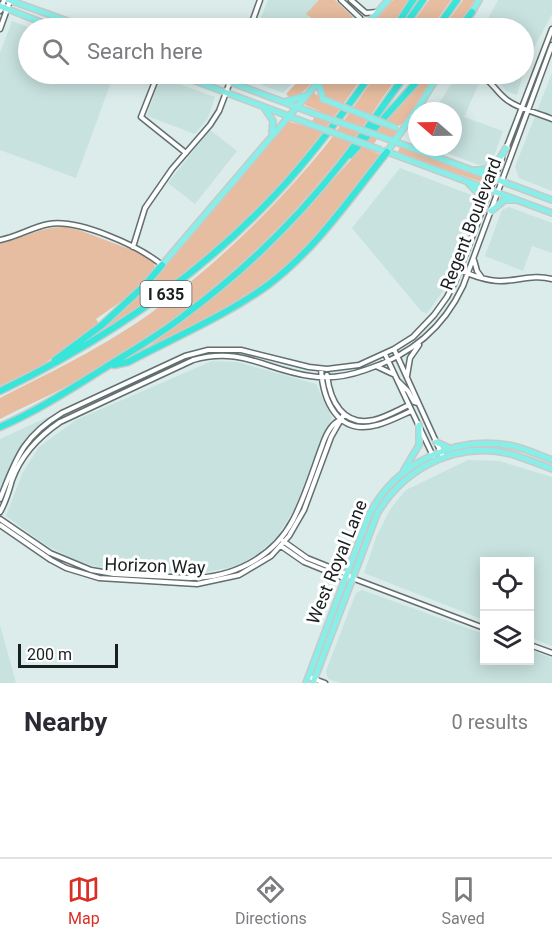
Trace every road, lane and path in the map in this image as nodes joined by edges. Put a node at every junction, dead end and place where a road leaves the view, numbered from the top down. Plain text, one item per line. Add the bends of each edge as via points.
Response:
1 (4, 0) edge
2 (10, 0) edge
3 (260, 0) edge
4 (341, 0) edge
5 (351, 0) edge
6 (388, 0) edge
7 (413, 0) edge
8 (423, 0) edge
9 (457, 0) edge
10 (479, 0) edge
11 (2, 8) edge
12 (382, 8) junction
13 (472, 12) joint
14 (29, 18) edge
15 (60, 18) edge
16 (254, 18) edge
17 (360, 18) edge
18 (372, 18) edge
19 (401, 18) edge
20 (410, 18) edge
21 (444, 18) edge
22 (468, 18) edge
23 (0, 29) edge
24 (552, 29) edge
25 (552, 45) edge
26 (534, 74) edge
27 (154, 84) edge
28 (203, 84) edge
29 (229, 84) edge
30 (238, 84) edge
31 (316, 84) edge
32 (319, 84) edge
33 (362, 84) edge
34 (398, 84) edge
35 (415, 84) edge
36 (434, 84) edge
37 (493, 84) edge
38 (530, 84) edge
39 (226, 93) junction
40 (306, 96) junction
41 (284, 102) junction
42 (297, 106) junction
43 (264, 107) junction
44 (521, 107) junction
45 (528, 110) junction
46 (288, 116) junction
47 (552, 118) edge
48 (405, 128) junction
49 (272, 135) junction
50 (395, 142) junction
51 (408, 144) edge
52 (408, 146) edge
53 (506, 148) junction
54 (384, 151) junction
55 (186, 153) junction
56 (435, 156) edge
57 (342, 162) junction
58 (470, 169) junction
59 (494, 178) junction
60 (466, 181) junction
61 (501, 181) junction
62 (490, 190) junction
63 (497, 192) junction
64 (518, 200) junction
65 (552, 200) edge
66 (482, 210) junction
67 (491, 211) junction
68 (552, 213) edge
69 (0, 240) edge
70 (133, 247) junction
71 (474, 258) junction
72 (162, 265) junction
73 (459, 270) junction
74 (468, 273) junction
75 (482, 278) junction
76 (552, 279) edge
77 (426, 338) junction
78 (394, 349) junction
79 (384, 354) junction
80 (398, 357) junction
81 (387, 363) junction
82 (374, 367) junction
83 (104, 368) junction
84 (321, 369) junction
85 (327, 369) junction
86 (43, 371) junction
87 (395, 376) junction
88 (321, 377) junction
89 (327, 377) junction
90 (406, 377) junction
91 (0, 391) edge
92 (418, 403) junction
93 (409, 405) junction
94 (411, 411) junction
95 (342, 418) junction
96 (382, 418) junction
97 (382, 424) junction
98 (419, 425) junction
99 (0, 427) edge
100 (436, 442) junction
101 (453, 448) junction
102 (527, 450) junction
103 (440, 451) junction
104 (434, 457) junction
105 (443, 457) junction
106 (524, 459) junction
107 (552, 460) edge
108 (552, 469) edge
109 (403, 473) junction
110 (306, 486) junction
111 (312, 489) junction
112 (0, 500) edge
113 (0, 512) edge
114 (0, 519) edge
115 (295, 522) junction
116 (0, 525) edge
117 (281, 542) junction
118 (68, 562) junction
119 (66, 567) junction
120 (171, 577) junction
121 (348, 577) junction
122 (171, 582) junction
123 (480, 626) edge
124 (534, 646) edge
125 (552, 653) edge
126 (311, 680) edge
127 (325, 683) edge

1 - 11 street
2 - 11 street
2 - 15 main road
3 - 16 street
4 - 17 street
5 - 12 street via 366,13 373,14
6 - 12 main road
7 - 19 highway
8 - 20 highway
9 - 21 highway
10 - 13 main road
11 - 14 main road
11 - 23 street
12 - 18 main road
13 - 22 highway
24 - 26 street, Regent Boulevard
25 - 45 street, Regent Boulevard
27 - 55 street via 141,117
28 - 39 main road
29 - 39 street
30 - 41 main road
31 - 40 main road
32 - 48 main road, bridge via 324,99 396,128
33 - 86 highway, I 635 via 288,181 218,251 161,298
34 - 57 highway, I 635
35 - 57 highway
36 - 48 main road
37 - 44 street via 504,98
38 - 44 street, Regent Boulevard
39 - 43 main road
39 - 55 street via 210,125
40 - 41 main road
40 - 42 main road
41 - 42 main road
42 - 46 main road
42 - 50 main road, bridge
43 - 46 main road
43 - 49 main road via 273,121
44 - 45 street
44 - 53 street, Regent Boulevard
45 - 47 street
45 - 61 street, Regent Boulevard
46 - 49 main road
46 - 54 main road, bridge
48 - 50 main road
48 - 51 main road
49 - 72 main road
50 - 52 main road
50 - 54 main road
53 - 58 main road via 492,167
53 - 59 street, Regent Boulevard
54 - 60 main road
54 - 83 highway via 315,241 269,284 225,312 128,362
55 - 70 street via 145,208
56 - 58 main road
57 - 83 highway, I 635 via 230,279 186,315
58 - 59 main road
59 - 61 main road
59 - 62 street, Regent Boulevard
60 - 62 main road
60 - 66 main road via 479,193
61 - 63 street, Regent Boulevard
61 - 65 main road
62 - 63 main road
62 - 66 street, Regent Boulevard
63 - 64 main road
63 - 67 street, Regent Boulevard
64 - 67 main road via 505,200
64 - 68 main road
66 - 73 street, Regent Boulevard
67 - 71 street, Regent Boulevard
69 - 70 street via 48,224 60,224 87,229
70 - 72 street
71 - 74 street, Regent Boulevard
71 - 75 street
72 - 86 highway via 102,325
73 - 74 street
73 - 78 street, Regent Boulevard via 434,315
74 - 75 street
74 - 77 street, Regent Boulevard via 452,308
75 - 76 street
77 - 80 street, Regent Boulevard
77 - 90 street via 410,358
78 - 79 street, Regent Boulevard
78 - 80 street
79 - 81 street
79 - 85 street, Regent Boulevard via 350,367
80 - 81 street, Regent Boulevard
80 - 90 street
81 - 82 street, Regent Boulevard
81 - 87 street
82 - 87 street
82 - 89 street, Regent Boulevard
83 - 99 highway, I 635 via 56,400
84 - 85 street, Regent Boulevard
84 - 88 street
84 - 112 street, Regent Boulevard via 230,348 185,356 45,424 18,453
85 - 89 street
86 - 91 highway, I 635
87 - 92 street
87 - 93 street
88 - 89 street, Regent Boulevard
88 - 95 street via 326,400
88 - 113 street, Regent Boulevard via 239,356 193,360 48,430 23,458
89 - 95 street via 331,398
90 - 92 street
92 - 100 street
93 - 94 street
93 - 96 street
94 - 97 street
94 - 98 street
95 - 96 street
95 - 97 street via 356,426
95 - 110 street, Horizon Way via 324,439
95 - 111 street, Horizon Way via 328,443
96 - 97 street
98 - 104 street
98 - 109 main road via 419,445
100 - 101 main road
100 - 103 street
101 - 102 main road, West Royal Lane via 492,444
101 - 103 main road, West Royal Lane
102 - 106 main road
102 - 107 main road, West Royal Lane
103 - 104 main road, West Royal Lane
103 - 105 street
104 - 105 main road, West Royal Lane
104 - 109 main road, West Royal Lane
104 - 121 main road, West Royal Lane via 391,492
105 - 106 main road, West Royal Lane via 495,451
106 - 108 main road, West Royal Lane
109 - 121 main road, West Royal Lane via 373,507
110 - 111 street
110 - 115 street, Horizon Way
111 - 115 street, Horizon Way
114 - 118 street, Horizon Way
115 - 117 street, Horizon Way
116 - 119 street, Horizon Way
117 - 120 street, Horizon Way via 229,573 203,578
117 - 121 street via 304,562
117 - 122 street, Horizon Way via 258,565 239,575 206,583
118 - 119 street
118 - 120 street, Horizon Way via 101,572
119 - 122 street, Horizon Way via 107,579
120 - 122 street
121 - 123 street
121 - 126 main road, West Royal Lane
124 - 125 street
126 - 127 street

